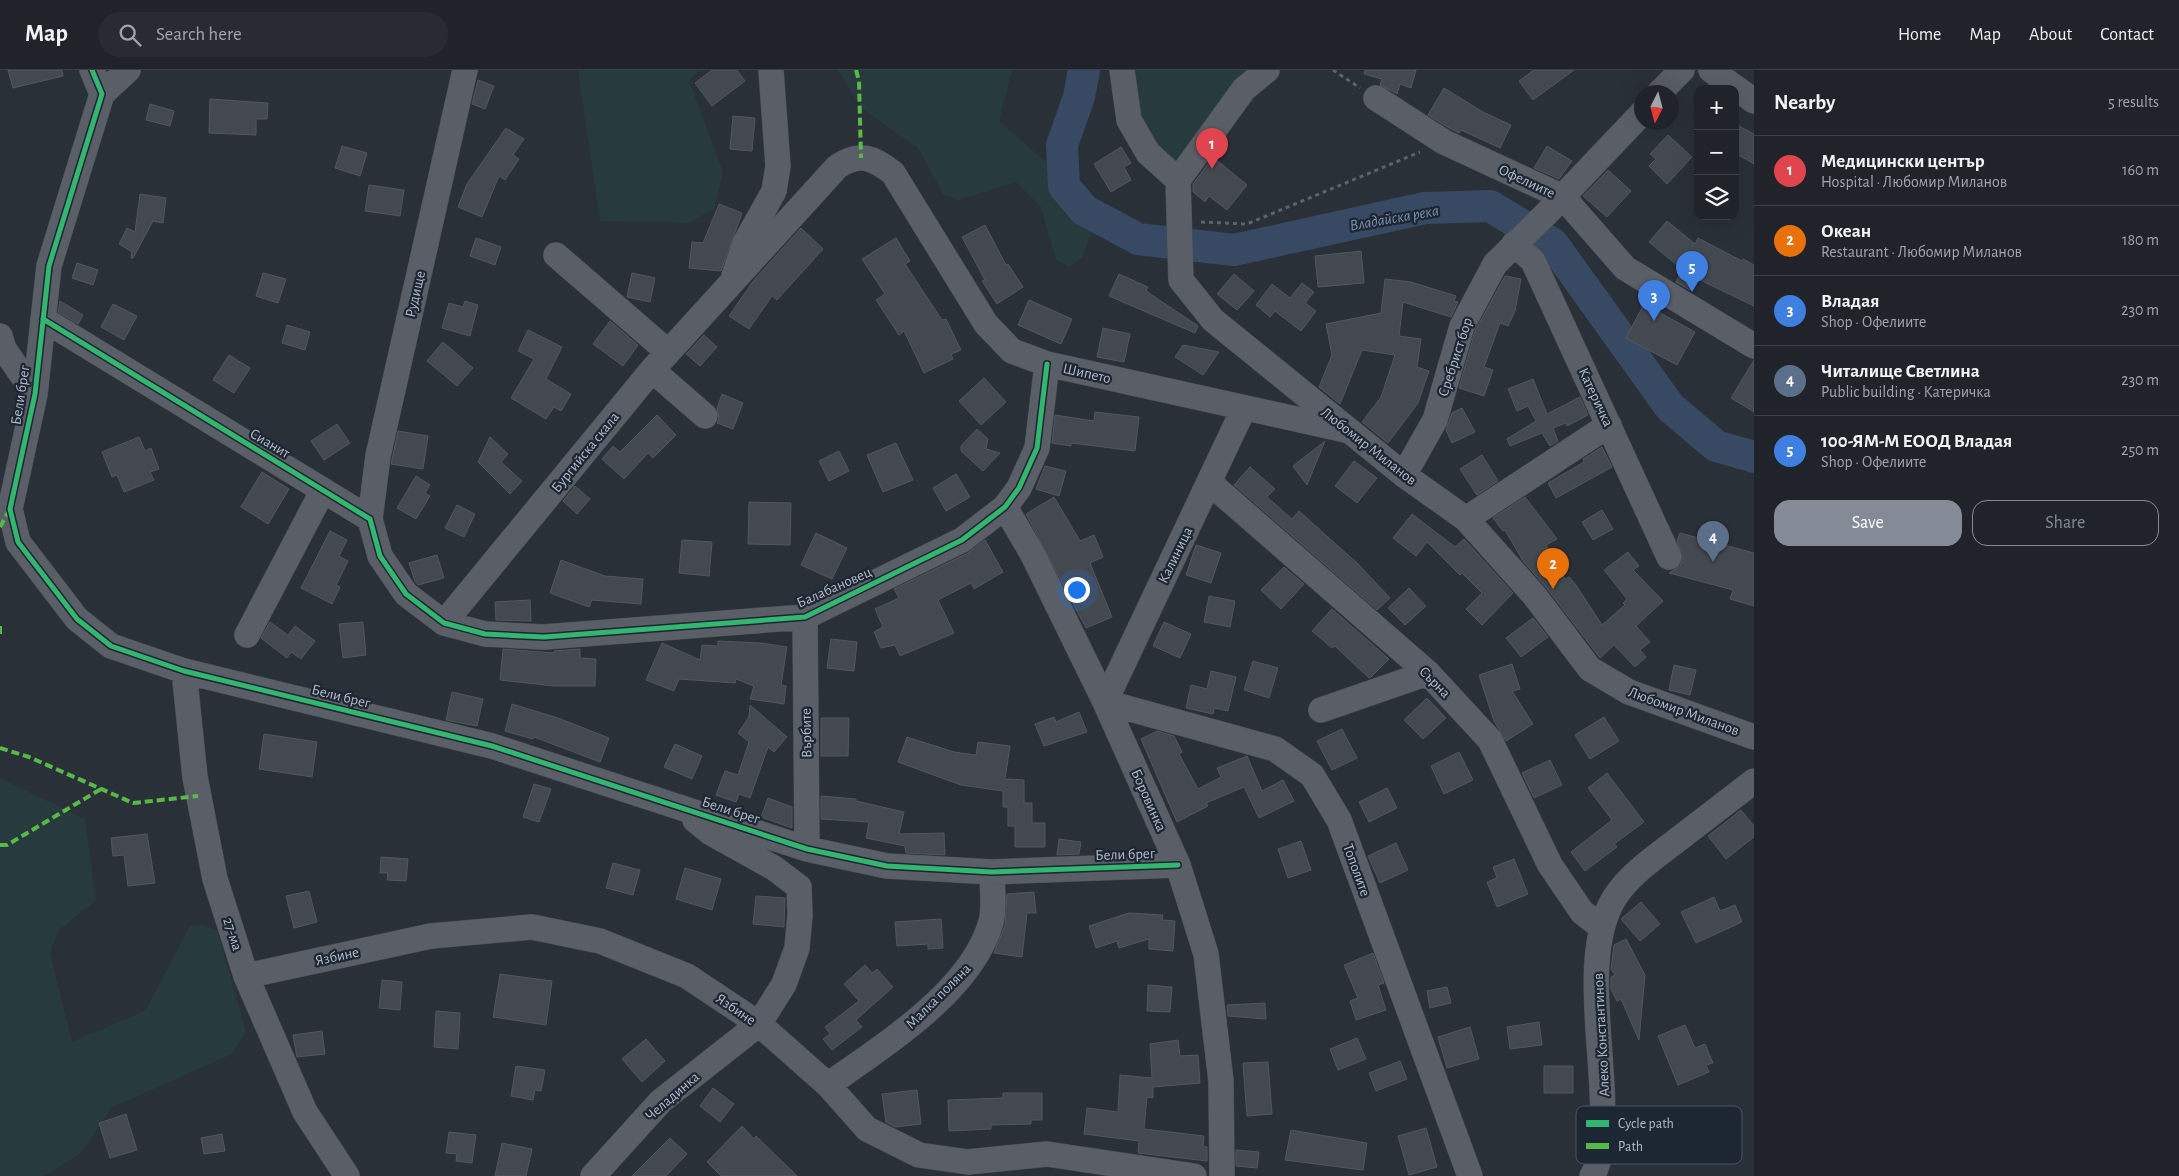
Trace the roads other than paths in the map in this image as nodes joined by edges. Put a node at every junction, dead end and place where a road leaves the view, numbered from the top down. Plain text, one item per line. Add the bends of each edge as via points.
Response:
1 (92, 70) edge
2 (128, 70) edge
3 (466, 70) edge
4 (772, 70) edge
5 (1122, 70) edge
6 (1267, 70) edge
7 (1682, 70) edge
8 (1710, 70) edge
9 (1667, 85) edge
10 (102, 94) junction
11 (1376, 98) road end
12 (1754, 101) edge
13 (1634, 121) edge
14 (861, 158) joint
15 (1178, 180) junction
16 (1555, 205) junction
17 (1514, 244) junction
18 (556, 255) dead end
19 (731, 285) junction
20 (43, 319) junction
21 (0, 336) edge
22 (1754, 346) edge
23 (660, 361) junction
24 (1047, 364) junction
25 (35, 394) junction
26 (1244, 408) junction
27 (704, 416) dead end
28 (1609, 425) junction
29 (1350, 431) junction
30 (1404, 475) junction
31 (1210, 483) junction
32 (323, 490) junction
33 (1005, 507) junction
34 (370, 519) junction
35 (1466, 519) junction
36 (1669, 557) dead end
37 (805, 617) junction
38 (444, 623) junction
39 (247, 635) dead end
40 (184, 671) junction
41 (1428, 673) junction
42 (1106, 702) junction
43 (1321, 710) dead end
44 (1754, 737) edge
45 (1754, 781) edge
46 (677, 806) junction
47 (807, 849) junction
48 (1178, 864) junction
49 (992, 872) junction
50 (1602, 928) junction
51 (246, 976) junction
52 (759, 1024) junction
53 (828, 1084) junction
54 (1604, 1106) edge
55 (964, 1169) edge
56 (347, 1176) edge
57 (593, 1176) edge
58 (1194, 1176) edge
59 (1222, 1176) edge
60 (1470, 1176) edge

1 - 10 street
2 - 10 street
3 - 34 street, Рудище via 378,456
4 - 19 street, Бургийска скала via 778,166 774,191 745,243
5 - 15 street via 1129,120 1148,154
6 - 15 street, Любомир Миланов via 1244,89
7 - 9 street
8 - 12 street
10 - 20 street, Бели брег via 50,266
11 - 16 street, Офелиите via 1444,142
13 - 16 street
14 - 19 street, Бургийска скала via 847,160 837,167
14 - 24 street, Шипето via 881,164 893,173 986,324 1012,351
15 - 29 street, Любомир Миланов via 1181,280 1213,320
16 - 17 street, Сребрист бор
16 - 22 street, Офелиите via 1625,268
17 - 28 street, Катеричка via 1533,261
17 - 30 street, Сребрист бор via 1495,264 1462,326 1435,420
18 - 23 street
19 - 23 street, Бургийска скала
20 - 25 street, Бели брег
20 - 32 street, Сианит
21 - 25 street via 4,349
23 - 27 street
23 - 38 street, Бургийска скала
24 - 26 street, Шипето
24 - 33 street, Балабановец via 1037,448 1019,488
25 - 40 street, Бели брег via 10,509 18,542 77,619 111,646
26 - 29 street, Шипето
26 - 31 street, Калиница
28 - 35 street
28 - 36 street, Катеричка
29 - 30 street, Любомир Миланов
30 - 35 street, Любомир Миланов
31 - 41 street, Сърна
31 - 42 street, Калиница
32 - 34 street, Сианит
32 - 39 street
33 - 37 street, Балабановец via 962,540
33 - 42 street, Боровинка via 1033,555
34 - 38 street via 380,556 406,594
35 - 44 street, Любомир Миланов via 1534,595 1590,669 1629,692
37 - 38 street, Балабановец via 544,637 485,634
37 - 47 street, Върбите
40 - 46 street, Бели брег via 492,746
40 - 51 street, 27-ма via 195,777 213,870
41 - 43 street
41 - 50 street, Сърна via 1490,740 1550,866 1582,912
42 - 48 street, Боровинка
42 - 60 street, Тополите via 1274,749 1312,775 1339,820
45 - 50 street, Алеко Константинов via 1638,870 1614,898
46 - 47 street, Бели брег
46 - 52 street, Челадинка via 711,833 774,868 799,887 797,948 784,984
47 - 49 street, Бели брег via 887,866
48 - 49 street, Бели брег
48 - 59 street, Боровинка via 1206,954 1221,1080
49 - 53 street, Малка поляна via 991,921 972,964 916,1022
50 - 54 street, Алеко Константинов via 1596,981
51 - 52 street, Язбине via 431,936 532,927 600,941 686,976
51 - 56 street, 27-ма via 305,1112
52 - 53 street, Язбине
52 - 57 street, Челадинка via 661,1101
53 - 55 street, Язбине via 867,1129 919,1155
55 - 58 street, Язбине via 1047,1154

